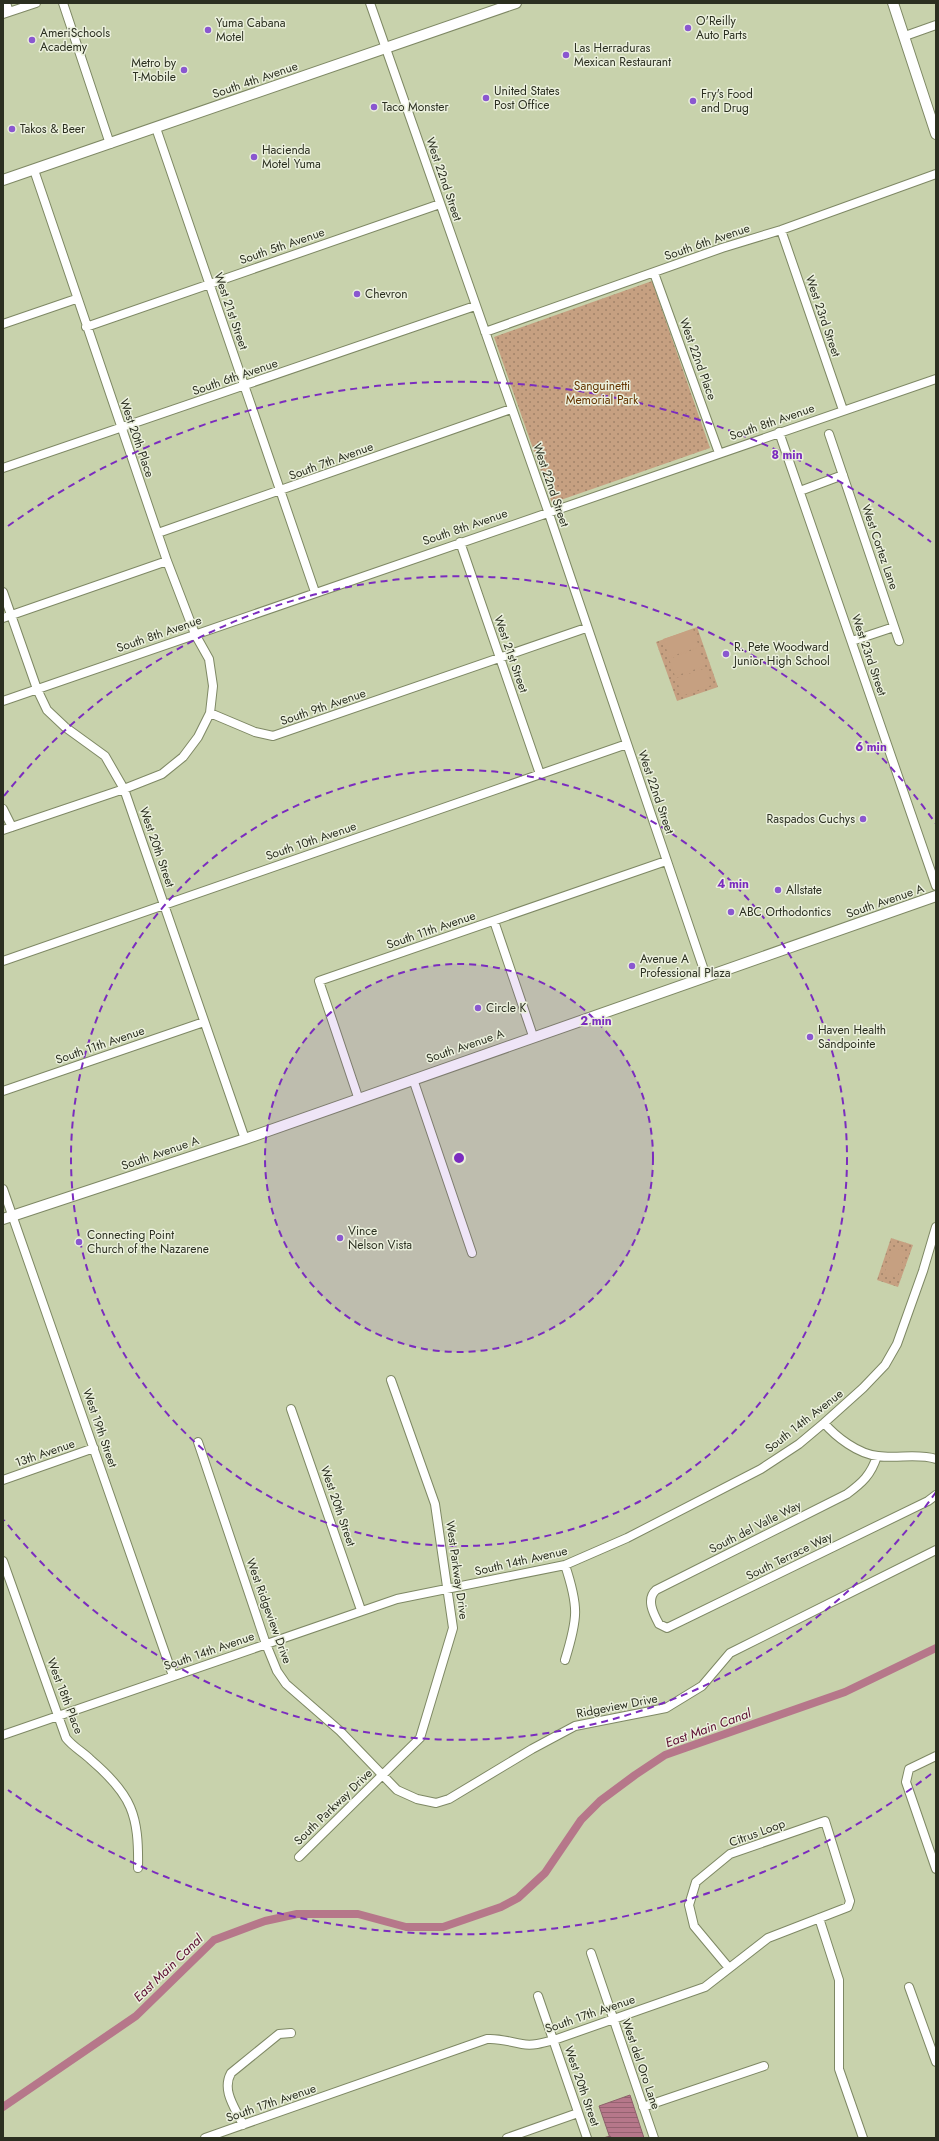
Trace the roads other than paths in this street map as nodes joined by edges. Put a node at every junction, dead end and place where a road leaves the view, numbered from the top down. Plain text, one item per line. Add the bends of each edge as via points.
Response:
1 (6, 3) edge
2 (36, 3) edge
3 (63, 3) edge
4 (370, 3) edge
5 (516, 3) edge
6 (893, 3) edge
7 (6, 13) edge
8 (936, 25) edge
9 (905, 36) junction
10 (386, 48) junction
11 (934, 119) edge
12 (156, 128) junction
13 (936, 134) edge
14 (110, 144) junction
15 (34, 170) junction
16 (936, 174) edge
17 (3, 180) edge
18 (440, 204) junction
19 (781, 230) junction
20 (654, 273) junction
21 (209, 284) junction
22 (76, 299) junction
23 (475, 306) junction
24 (3, 324) edge
25 (86, 327) junction
26 (485, 332) junction
27 (936, 379) edge
28 (244, 387) junction
29 (511, 409) junction
30 (844, 410) junction
31 (121, 428) junction
32 (779, 432) junction
33 (829, 434) dead end
34 (719, 453) junction
35 (3, 468) edge
36 (843, 475) junction
37 (281, 491) junction
38 (800, 491) junction
39 (548, 511) junction
40 (158, 533) junction
41 (460, 542) junction
42 (167, 561) junction
43 (3, 592) edge
44 (315, 592) junction
45 (12, 615) junction
46 (3, 618) edge
47 (894, 627) junction
48 (586, 628) junction
49 (195, 634) junction
50 (899, 640) dead end
51 (852, 641) junction
52 (499, 659) junction
53 (37, 689) junction
54 (3, 701) edge
55 (210, 713) junction
56 (627, 744) junction
57 (540, 774) junction
58 (124, 789) junction
59 (3, 809) edge
60 (12, 827) junction
61 (3, 830) edge
62 (666, 861) junction
63 (936, 886) edge
64 (936, 896) edge
65 (164, 905) junction
66 (494, 920) junction
67 (3, 961) edge
68 (706, 976) junction
69 (204, 1022) junction
70 (533, 1036) junction
71 (413, 1079) junction
72 (3, 1091) edge
73 (358, 1097) junction
74 (244, 1139) junction
75 (3, 1189) edge
76 (14, 1216) junction
77 (3, 1219) edge
78 (936, 1227) edge
79 (472, 1253) dead end
80 (391, 1380) dead end
81 (291, 1409) dead end
82 (824, 1423) junction
83 (198, 1442) dead end
84 (94, 1448) junction
85 (877, 1456) junction
86 (936, 1459) edge
87 (3, 1480) edge
88 (936, 1495) edge
89 (936, 1550) edge
90 (3, 1561) edge
91 (565, 1565) junction
92 (447, 1588) junction
93 (361, 1610) junction
94 (655, 1617) joint
95 (266, 1644) junction
96 (566, 1660) dead end
97 (173, 1676) junction
98 (57, 1717) junction
99 (3, 1735) edge
100 (936, 1756) edge
101 (383, 1775) junction
102 (299, 1857) dead end
103 (138, 1868) dead end
104 (936, 1870) edge
105 (850, 1901) joint
106 (819, 1918) junction
107 (591, 1953) dead end
108 (729, 1968) junction
109 (909, 1987) dead end
110 (538, 1996) dead end
111 (612, 2018) junction
112 (291, 2033) dead end
113 (554, 2040) junction
114 (936, 2062) edge
115 (764, 2066) dead end
116 (643, 2107) junction
117 (578, 2113) junction
118 (243, 2125) junction
119 (516, 2136) edge
120 (205, 2138) edge
121 (507, 2138) edge
122 (587, 2138) edge
123 (654, 2138) edge
124 (863, 2138) edge

1 - 7 street
2 - 7 street
3 - 14 street
4 - 10 street, West 22nd Street
5 - 10 main road, South 4th Avenue
6 - 9 main road
8 - 9 street
9 - 11 main road
10 - 12 main road, South 4th Avenue
10 - 18 street, West 22nd Street
11 - 13 main road
12 - 14 main road, South 4th Avenue
12 - 21 street, West 21st Street
14 - 15 main road, South 4th Avenue
15 - 17 main road, South 4th Avenue
15 - 22 street, West 20th Place
16 - 19 street, South 6th Avenue
18 - 21 street, South 5th Avenue
18 - 23 street, West 22nd Street
19 - 20 street, South 6th Avenue
19 - 30 street, West 23rd Street
20 - 26 street, South 6th Avenue
20 - 34 street, West 22nd Place
21 - 25 street, South 5th Avenue
21 - 28 street, West 21st Street
22 - 24 street
22 - 25 street, West 20th Place
23 - 26 street, West 22nd Street
23 - 28 street, South 6th Avenue
25 - 31 street, West 20th Place
26 - 29 street, West 22nd Street
27 - 30 street, South 8th Avenue
28 - 31 street, South 6th Avenue
28 - 37 street, West 21st Street
29 - 37 street, South 7th Avenue
29 - 39 street, West 22nd Street
30 - 32 street, South 8th Avenue
31 - 35 street, South 6th Avenue
31 - 40 street, West 20th Place
32 - 34 street, South 8th Avenue
32 - 38 street, West 23rd Street
33 - 36 street, West Cortez Lane
34 - 39 street, South 8th Avenue
36 - 38 street
36 - 47 street, West Cortez Lane
37 - 40 street, South 7th Avenue
37 - 44 street, West 21st Street
38 - 51 street, West 23rd Street
39 - 41 street, South 8th Avenue
39 - 48 street, West 22nd Street
40 - 42 street, West 20th Place
41 - 44 street, South 8th Avenue
41 - 52 street, West 21st Street
42 - 45 street
42 - 49 street, West 20th Place
43 - 45 street, West 20th Street
44 - 49 street, South 8th Avenue
45 - 46 street
45 - 53 street, West 20th Street
47 - 50 street, West Cortez Lane
47 - 51 street
48 - 52 street, South 9th Avenue
48 - 56 street, West 22nd Street
49 - 53 street, South 8th Avenue
49 - 55 street, West 20th Place via 208,659 213,686
51 - 63 street, West 23rd Street
52 - 55 street, South 9th Avenue via 273,736 255,732
52 - 57 street, West 21st Street
53 - 54 street, South 8th Avenue
53 - 58 street, West 20th Street via 47,710 105,756
55 - 58 street via 198,738 183,757 162,774
56 - 57 street, South 10th Avenue
56 - 62 street, West 22nd Street
57 - 65 street, South 10th Avenue
58 - 60 street
58 - 65 street, West 20th Street
59 - 60 street
60 - 61 street
62 - 66 street, South 11th Avenue
62 - 68 street, West 22nd Street
64 - 68 main road, South Avenue A
65 - 67 street, South 10th Avenue
65 - 69 street, West 20th Street
66 - 70 street
66 - 73 street, South 11th Avenue via 319,981
68 - 70 main road, South Avenue A
69 - 72 street, South 11th Avenue
69 - 74 street, West 20th Street
70 - 71 main road, South Avenue A
71 - 73 main road, South Avenue A
71 - 79 street
73 - 74 main road, South Avenue A
74 - 76 main road, South Avenue A
75 - 76 street, West 19th Street
76 - 77 main road, South Avenue A
76 - 84 street, West 19th Street
78 - 82 street, South 14th Avenue via 923,1271 892,1355 878,1374
80 - 92 street, West Parkway Drive via 435,1504
81 - 93 street, West 20th Street
82 - 85 street via 846,1443
82 - 91 street, South 14th Avenue via 799,1444 761,1469 627,1538
83 - 95 street, West Ridgeview Drive
84 - 87 street, 13th Avenue
84 - 97 street, West 19th Street
85 - 86 street via 927,1456
85 - 94 street, South del Valle Way via 867,1478 847,1494 656,1590 650,1599
88 - 94 street, South Terrace Way via 667,1628 659,1624
89 - 101 street, Ridgeview Drive via 730,1653 702,1686 666,1708 575,1726 450,1799 436,1803 417,1800 396,1790
90 - 98 street, West 18th Place
91 - 92 street, South 14th Avenue
91 - 96 street via 576,1605 574,1634
92 - 93 street, South 14th Avenue
92 - 101 street, West Parkway Drive via 453,1628 420,1738
93 - 95 street, South 14th Avenue
95 - 97 street, South 14th Avenue
95 - 101 street, West Ridgeview Drive via 277,1671 286,1684 340,1731
97 - 98 street, South 14th Avenue
98 - 99 street, South 14th Avenue
98 - 103 street, West 18th Place via 72,1745 123,1792 137,1826
100 - 104 street via 909,1769 907,1782
101 - 102 street, South Parkway Drive
105 - 106 street, South 17th Avenue via 848,1907
105 - 108 street, Citrus Loop via 825,1821 730,1854 696,1882 689,1905 694,1926
106 - 108 street, South 17th Avenue via 768,1938
106 - 124 street via 839,1980 839,2069
107 - 111 street, West del Oro Lane
108 - 111 street, South 17th Avenue via 705,1987
109 - 114 street
110 - 113 street, West 20th Street
111 - 113 street, South 17th Avenue
111 - 116 street, West del Oro Lane
112 - 118 street via 278,2034 227,2080 226,2088
113 - 117 street, West 20th Street
113 - 118 street, South 17th Avenue via 535,2045 487,2039
115 - 116 street
116 - 123 street, West del Oro Lane
117 - 119 street
117 - 122 street, West 20th Street
118 - 120 street, South 17th Avenue
119 - 121 street

